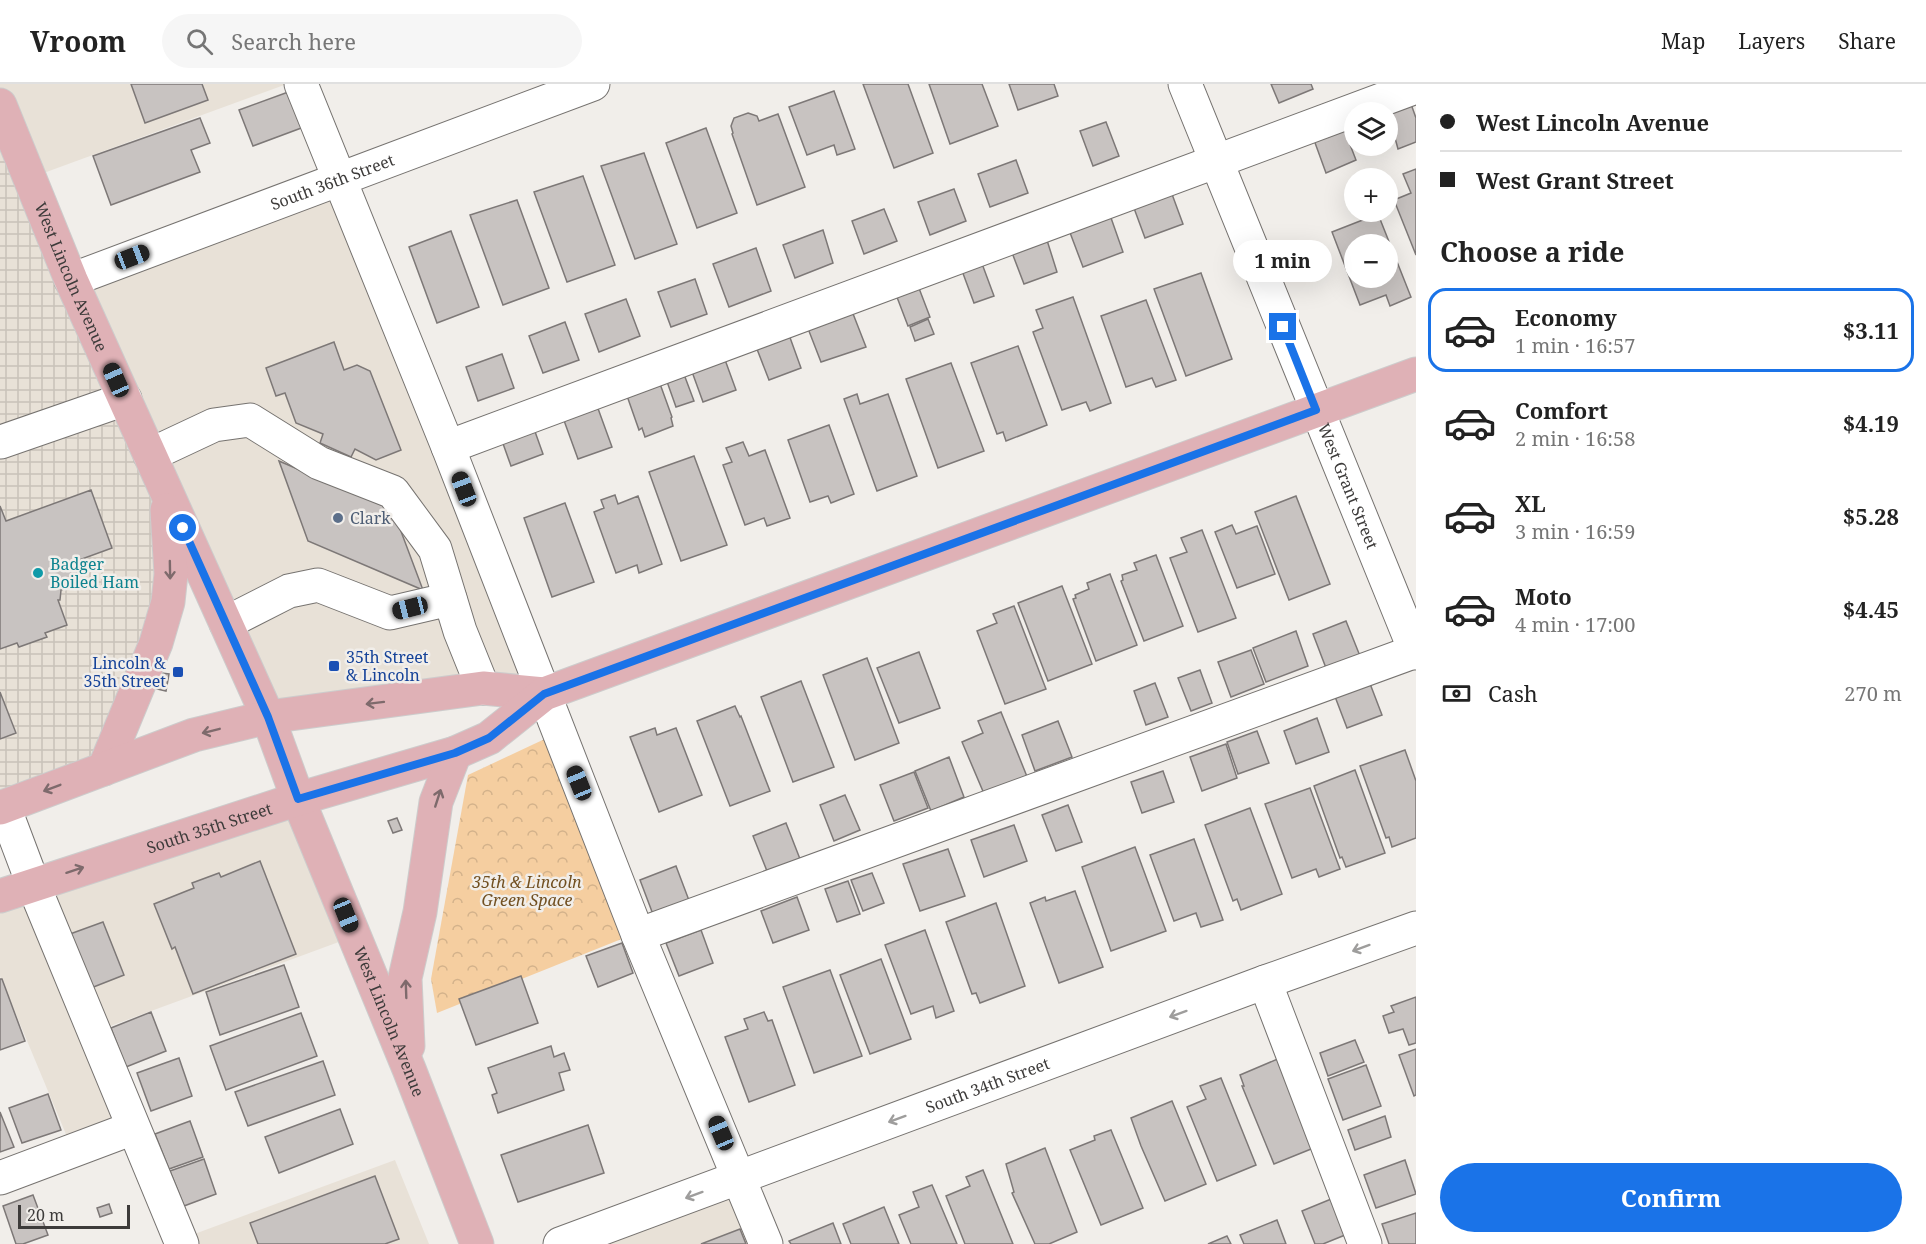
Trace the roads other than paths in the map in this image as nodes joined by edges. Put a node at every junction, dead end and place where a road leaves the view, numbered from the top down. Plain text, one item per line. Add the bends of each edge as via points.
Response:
1 (301, 84) edge
2 (593, 84) edge
3 (1185, 84) edge
4 (1416, 87) edge
5 (0, 105) edge
6 (1216, 163) junction
7 (339, 178) junction
8 (72, 280) junction
9 (1416, 374) edge
10 (125, 399) junction
11 (1316, 410) junction
12 (1, 442) edge
13 (448, 447) junction
14 (150, 455) junction
15 (166, 490) junction
16 (450, 599) junction
17 (226, 623) junction
18 (1416, 652) edge
19 (483, 688) junction
20 (544, 694) junction
21 (268, 717) junction
22 (455, 753) junction
23 (104, 769) junction
24 (298, 799) junction
25 (2, 807) edge
26 (33, 884) junction
27 (0, 896) edge
28 (1416, 928) edge
29 (638, 934) junction
30 (1265, 982) junction
31 (409, 1069) junction
32 (133, 1128) junction
33 (0, 1178) edge
34 (739, 1178) junction
35 (593, 1238) edge
36 (182, 1244) edge
37 (477, 1244) edge
38 (560, 1244) edge
39 (766, 1244) edge
40 (1365, 1244) edge

1 - 7 street
2 - 7 street, South 36th Street
3 - 6 street, West Grant Street
4 - 6 street
5 - 8 main road, West Lincoln Avenue
6 - 11 street, West Grant Street
6 - 13 street
7 - 8 street, South 36th Street
7 - 13 street
8 - 10 main road, West Lincoln Avenue
9 - 11 main road, South 35th Street
10 - 12 street
10 - 14 main road, West Lincoln Avenue
11 - 18 street, West Grant Street
11 - 20 main road, South 35th Street
13 - 20 street
14 - 15 main road, West Lincoln Avenue
14 - 16 street via 214,425 250,420 320,463 393,492 435,549
15 - 17 main road, West Lincoln Avenue
15 -> 23 main road via 171,574 168,602 156,643
16 - 17 street via 390,613 318,585 290,591
16 - 19 street
17 - 21 main road, West Lincoln Avenue
18 - 29 street
19 - 20 main road, South 35th Street
19 -> 21 main road, South 35th Street
20 - 22 main road, South 35th Street via 489,738
20 - 29 street
21 -> 23 main road, South 35th Street via 194,735
21 - 24 main road, West Lincoln Avenue
22 - 24 main road, South 35th Street
31 -> 22 main road via 405,978 420,912 436,802
23 -> 25 main road, South 35th Street
26 -> 24 main road, South 35th Street
24 - 31 main road, West Lincoln Avenue
25 - 26 street
26 - 27 main road, South 35th Street
26 - 32 street
28 -> 30 street, South 34th Street
29 - 34 street
30 -> 34 street, South 34th Street
30 - 40 street
31 - 37 main road, West Lincoln Avenue
32 - 33 street
32 - 36 street
34 -> 35 street, South 34th Street
34 - 39 street
35 - 38 street, South 34th Street

